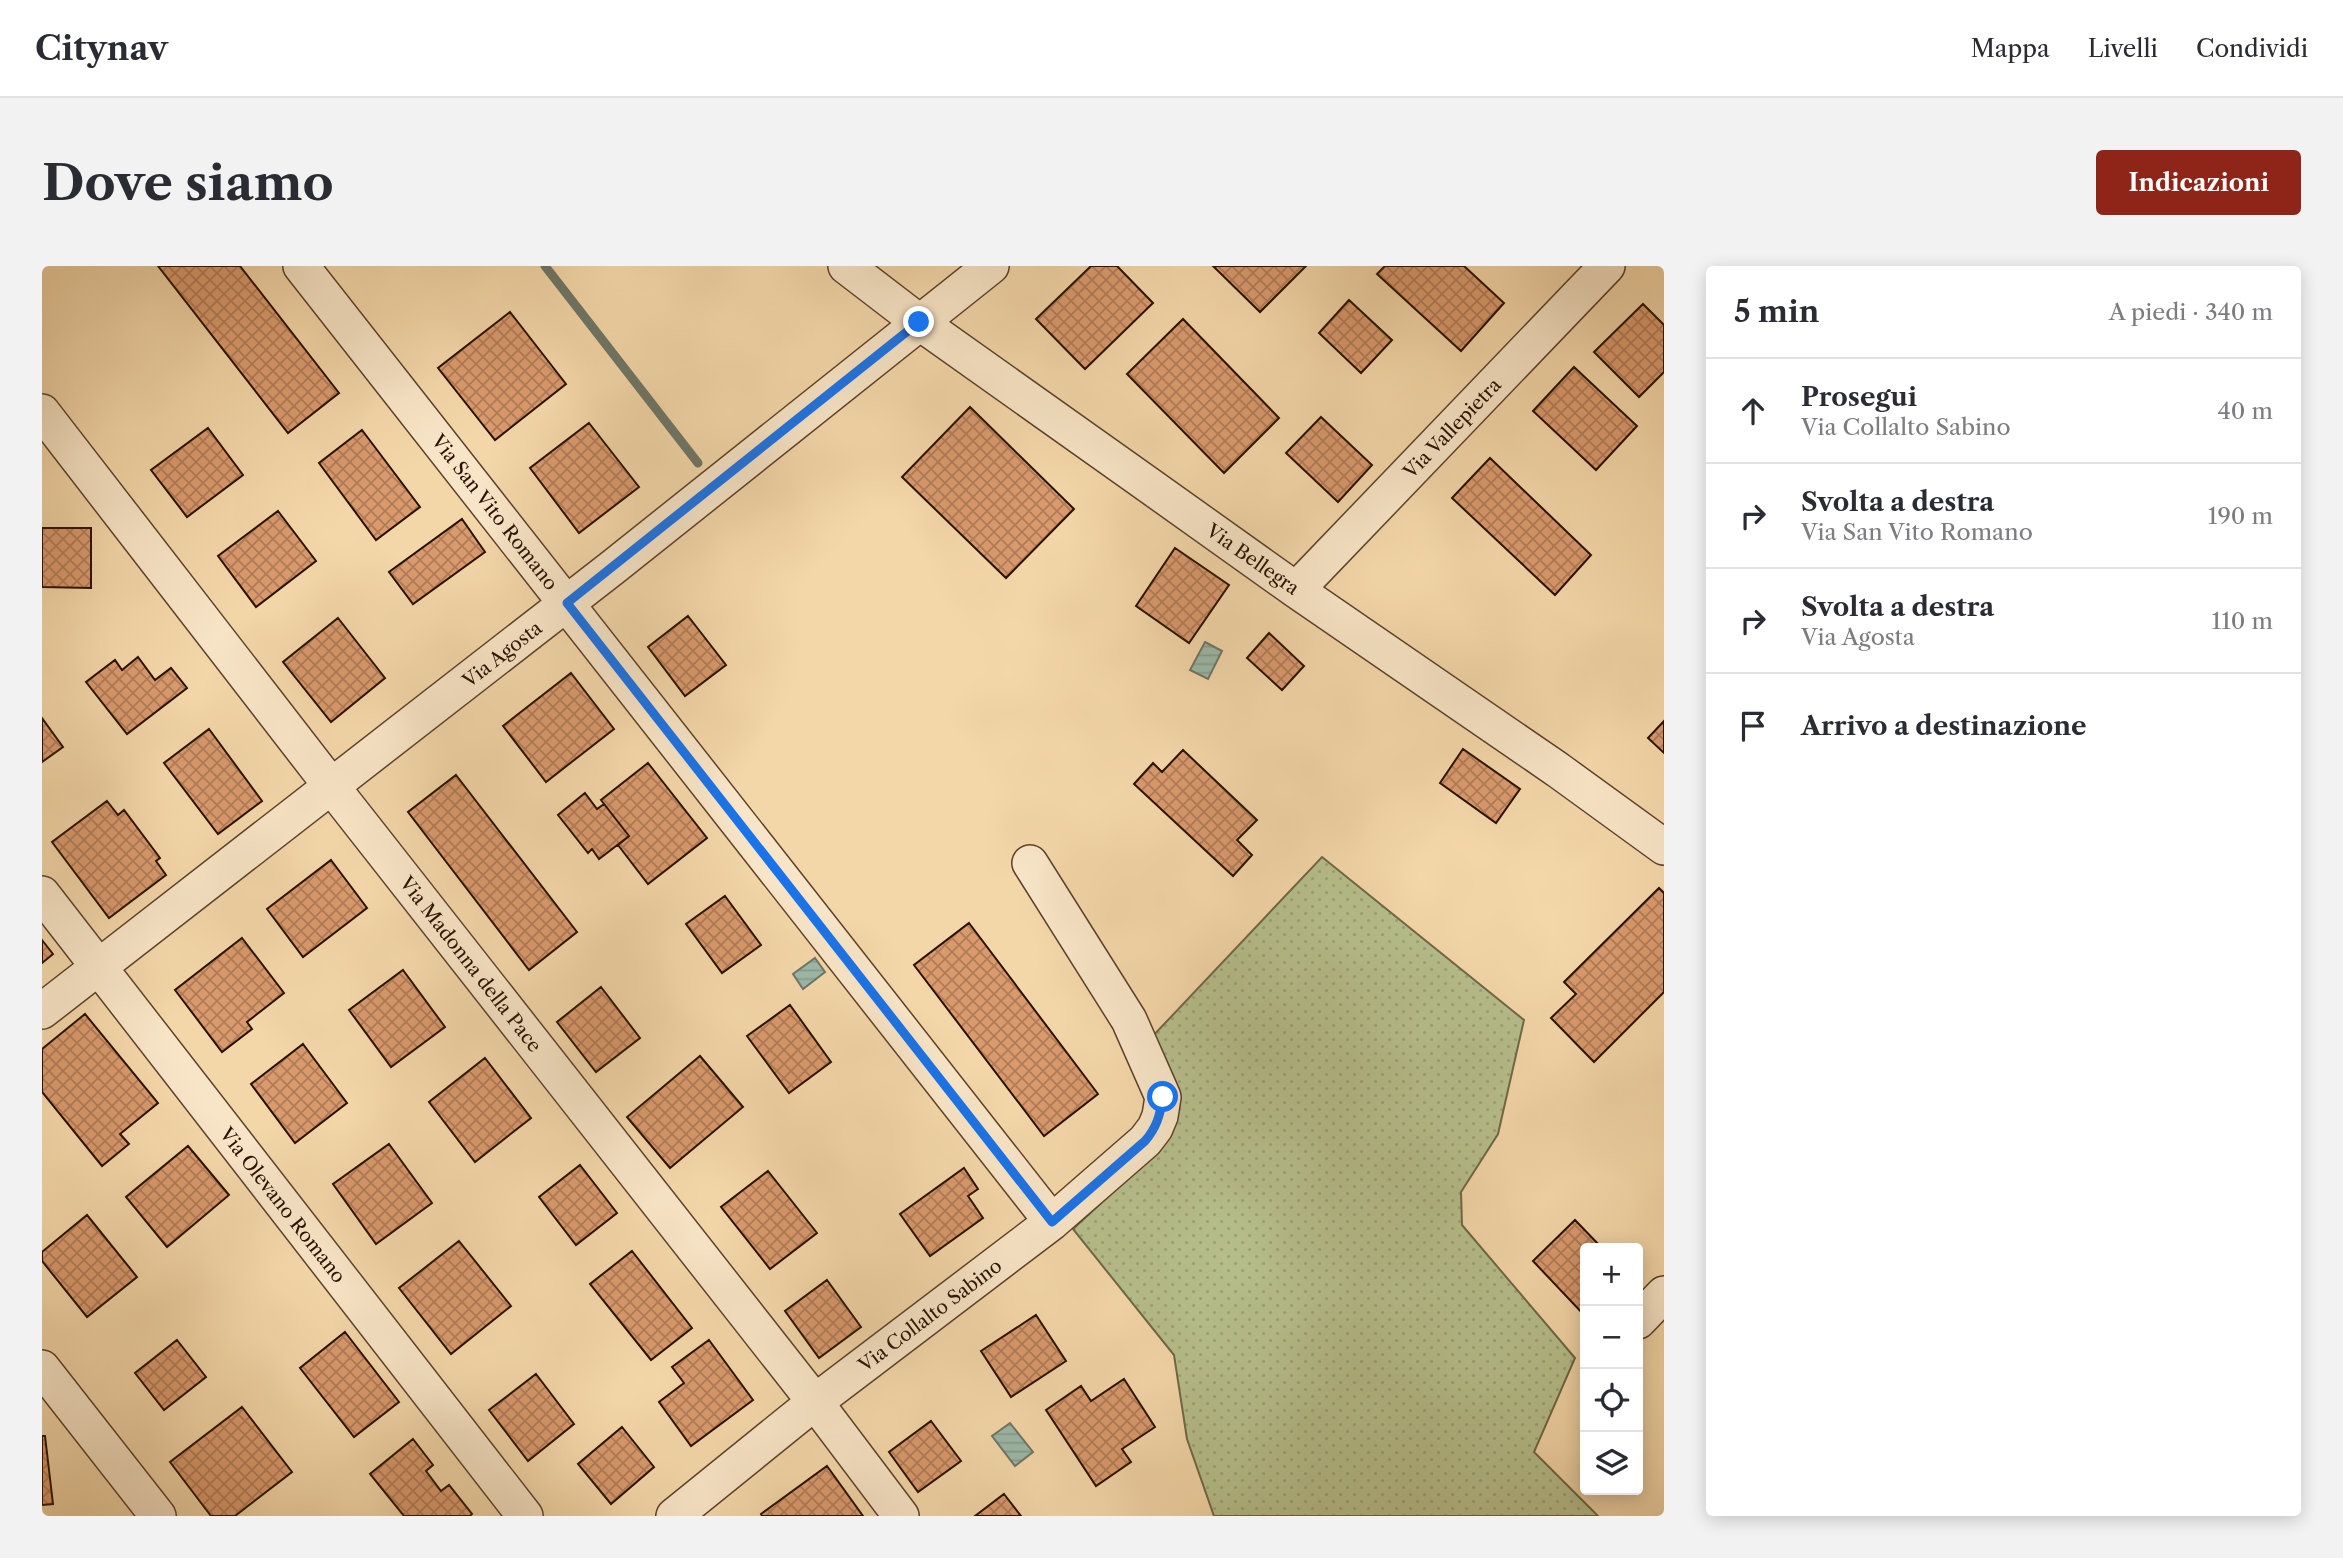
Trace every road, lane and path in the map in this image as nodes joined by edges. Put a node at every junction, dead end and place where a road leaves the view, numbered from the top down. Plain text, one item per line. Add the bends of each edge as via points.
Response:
1 (301, 266) edge
2 (846, 266) edge
3 (991, 266) edge
4 (1607, 266) edge
5 (919, 322) junction
6 (42, 412) edge
7 (1296, 590) junction
8 (567, 603) junction
9 (332, 788) junction
10 (1664, 847) edge
11 (1030, 863) dead end
12 (42, 894) edge
13 (98, 967) junction
14 (42, 1011) edge
15 (1052, 1222) junction
16 (1664, 1294) edge
17 (1643, 1316) edge
18 (42, 1368) edge
19 (815, 1402) junction
20 (158, 1516) edge
21 (525, 1516) edge
22 (674, 1516) edge
23 (901, 1516) edge

1 - 8 street, Via San Vito Romano
2 - 5 street, Via Bellegra
3 - 5 street, Via Agosta
4 - 7 street, Via Vallepietra
5 - 7 street, Via Bellegra
5 - 8 street, Via Agosta
6 - 9 street, Via Madonna della Pace
7 - 10 street, Via Bellegra
8 - 9 street, Via Agosta
8 - 15 street, Via San Vito Romano
9 - 13 street, Via Agosta
9 - 19 street, Via Madonna della Pace
11 - 15 street, Via Collalto Sabino via 1129,1020 1163,1097 1160,1116 1145,1141
12 - 13 street, Via Olevano Romano
13 - 14 street, Via Agosta
13 - 21 street, Via Olevano Romano
15 - 19 street, Via Collalto Sabino
16 - 17 street
18 - 20 street
19 - 22 street, Via Collalto Sabino
19 - 23 street, Via Madonna della Pace

